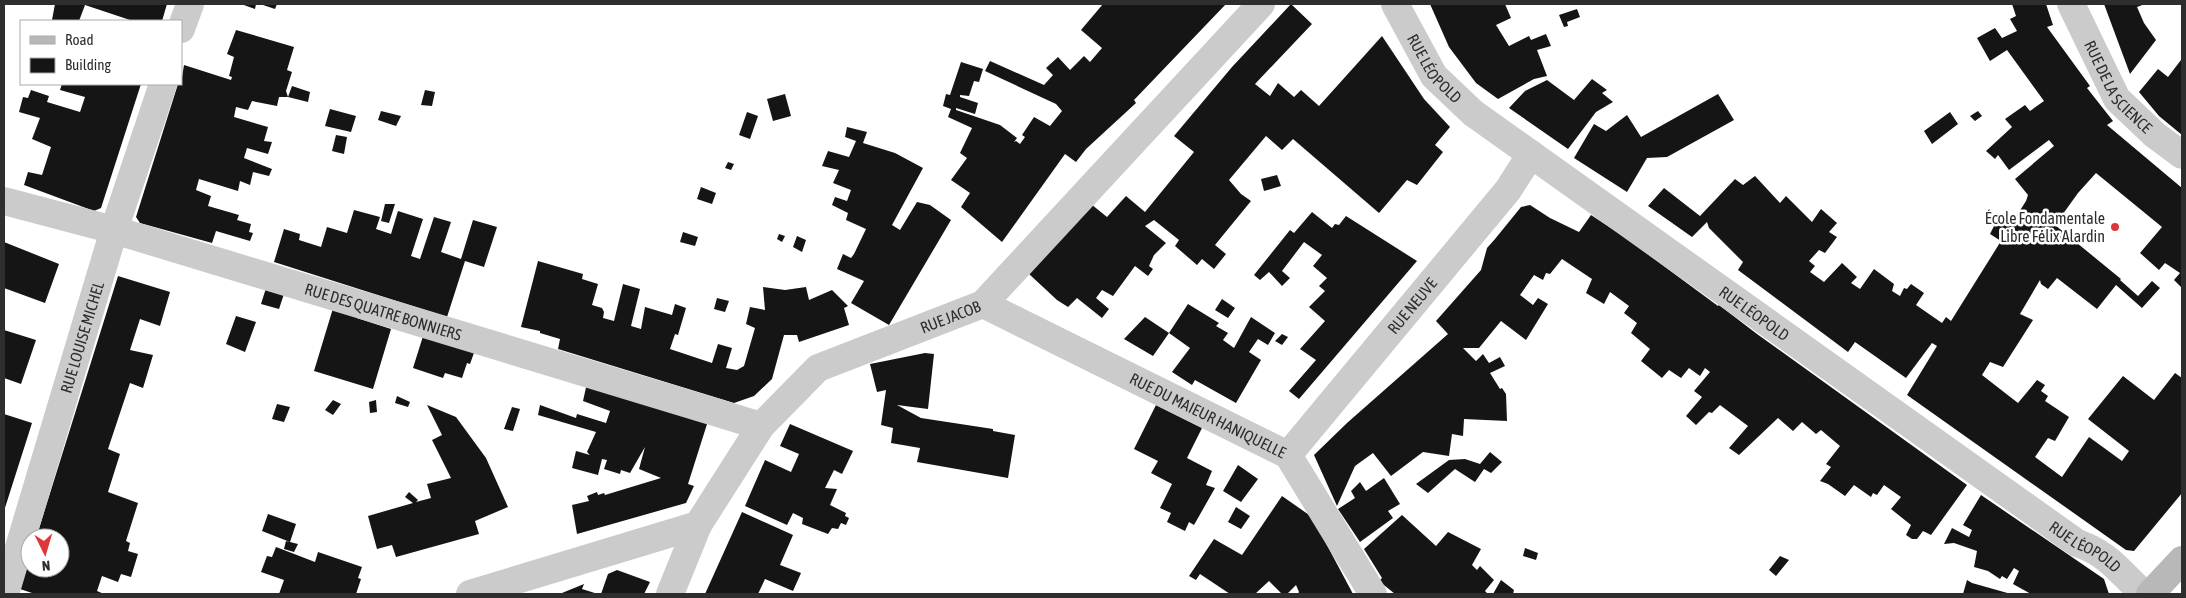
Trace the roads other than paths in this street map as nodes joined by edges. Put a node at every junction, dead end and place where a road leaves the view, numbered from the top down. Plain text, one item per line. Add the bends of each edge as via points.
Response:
1 (190, 4) edge
2 (1261, 4) edge
3 (1395, 4) edge
4 (2071, 4) edge
5 (182, 26) edge
6 (163, 85) edge
7 (1531, 154) junction
8 (2182, 155) edge
9 (4, 200) edge
10 (114, 230) junction
11 (983, 304) junction
12 (761, 426) junction
13 (1288, 455) junction
14 (698, 525) junction
15 (2182, 560) edge
16 (5, 594) edge
17 (470, 594) edge
18 (670, 594) edge
19 (1373, 594) edge
20 (2144, 594) edge
21 (2150, 594) edge

1 - 5 street
2 - 11 street, RUE JACOB
3 - 7 street, RUE LÉOPOLD via 1429,67 1442,84 1473,113
4 - 8 street, RUE DE LA SCIENCE via 2117,99
6 - 10 street, RUE LOUISE MICHEL
7 - 13 street, RUE NEUVE via 1508,190
7 - 20 street, RUE LÉOPOLD via 2077,543 2091,548 2120,569
9 - 10 street, RUE DES QUATRE BONNIERS
10 - 12 street, RUE DES QUATRE BONNIERS
10 - 16 street, RUE LOUISE MICHEL
11 - 12 street, RUE JACOB via 818,368
11 - 13 street, RUE DU MAIEUR HANIQUELLE
12 - 14 street, RUE JACOB
13 - 19 street, RUE DU MAIEUR HANIQUELLE
14 - 17 street
14 - 18 street, RUE JACOB
15 - 21 street

